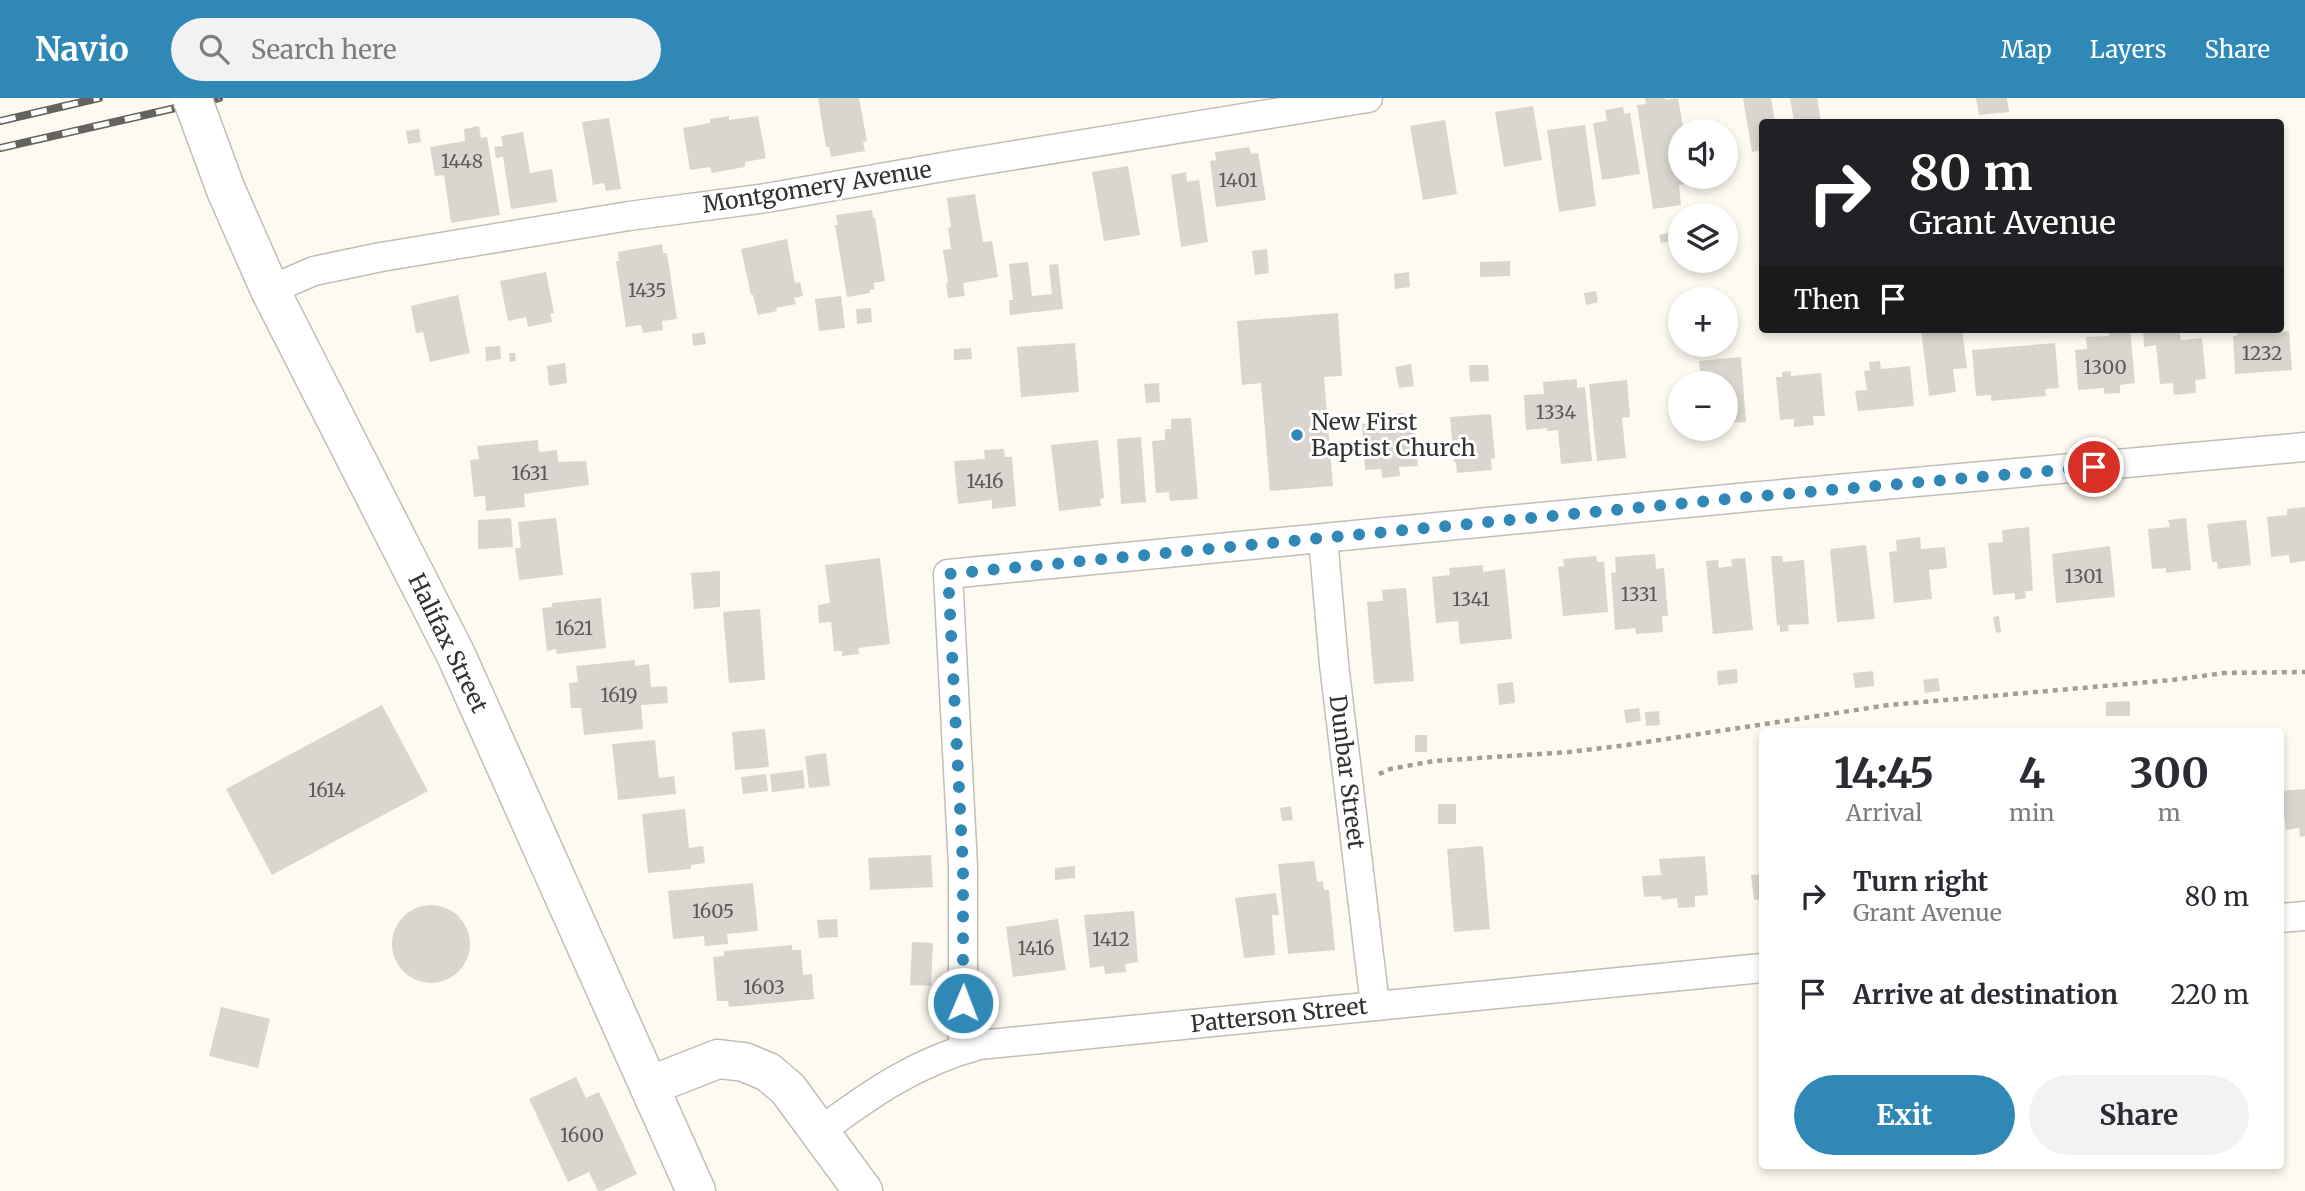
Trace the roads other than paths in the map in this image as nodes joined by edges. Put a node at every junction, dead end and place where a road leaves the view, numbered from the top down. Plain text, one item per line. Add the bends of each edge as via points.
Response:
1 (192, 98) edge
2 (1368, 98) edge
3 (270, 290) junction
4 (2305, 447) edge
5 (1323, 538) junction
6 (2305, 916) edge
7 (2284, 918) edge
8 (1759, 968) edge
9 (1375, 1005) junction
10 (963, 1049) junction
11 (649, 1086) junction
12 (819, 1132) junction
13 (696, 1191) edge
14 (863, 1191) edge

1 - 3 main road, Halifax Street, bridge
2 - 3 street, Montgomery Avenue via 381,257 314,271
3 - 11 main road, Halifax Street via 456,655
4 - 5 street
5 - 9 street, Dunbar Street
5 - 10 street via 948,574 963,867
6 - 7 street
8 - 9 street, Patterson Street
9 - 10 street, Patterson Street
10 - 12 street, Patterson Street via 877,1089
11 - 12 main road via 718,1059 744,1062 768,1072 788,1089
11 - 13 main road, Halifax Street
12 - 14 main road

